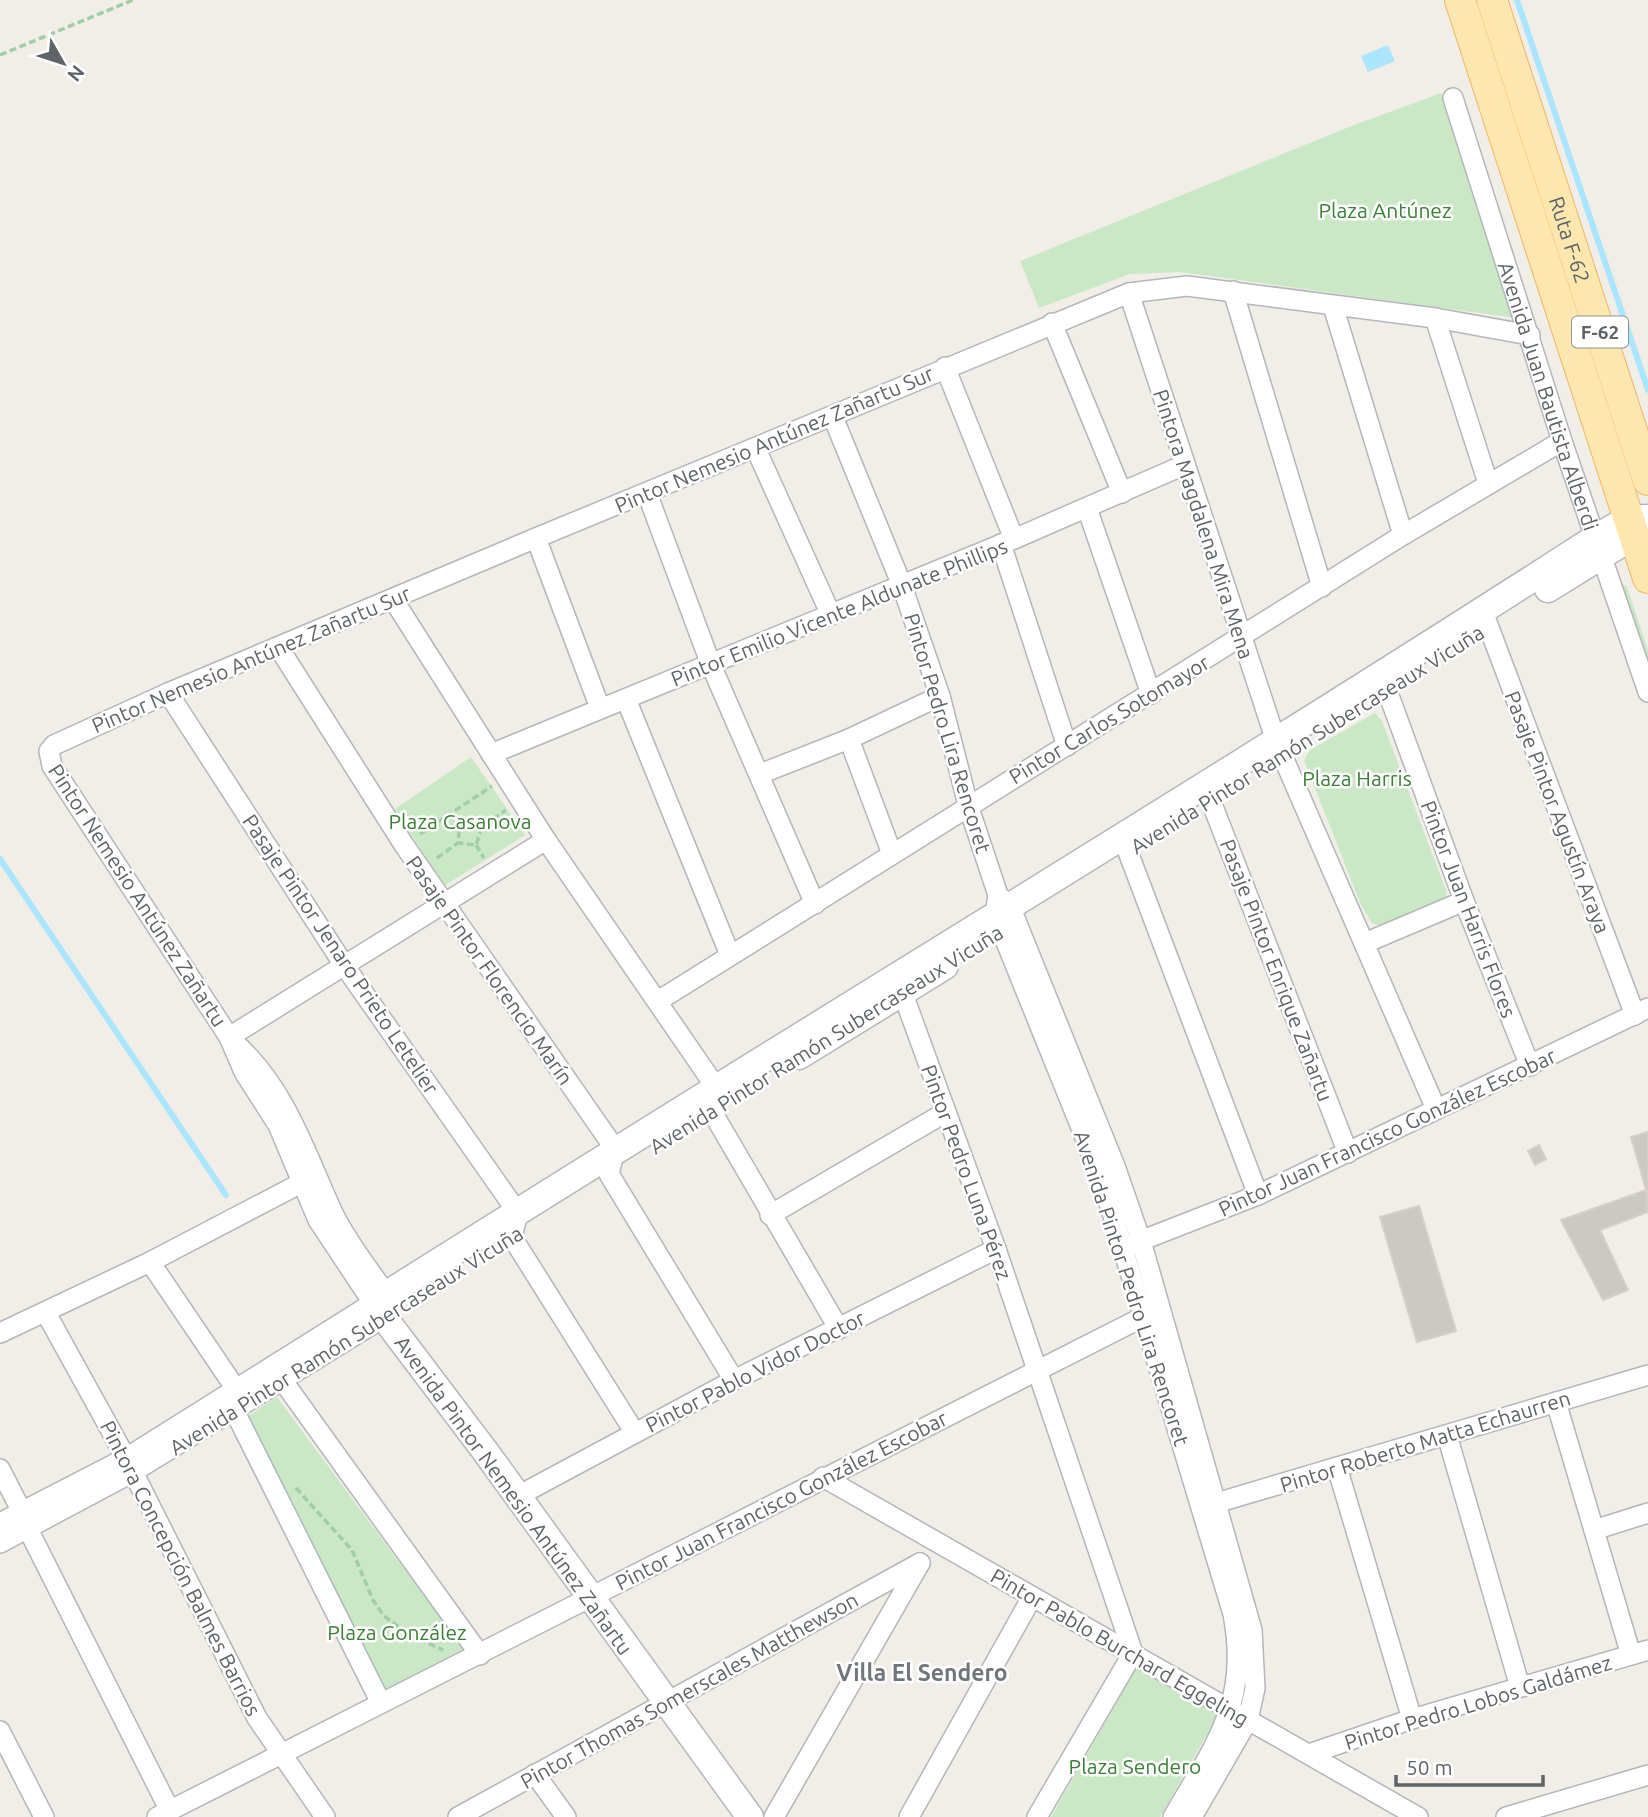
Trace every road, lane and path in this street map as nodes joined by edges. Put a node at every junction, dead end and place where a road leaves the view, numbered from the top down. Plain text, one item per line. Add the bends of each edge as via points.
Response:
1 (133, 0) edge
2 (1460, 0) edge
3 (1492, 0) edge
4 (0, 55) edge
5 (1453, 98) dead end
6 (1233, 291) junction
7 (1129, 293) junction
8 (1333, 306) junction
9 (1435, 318) junction
10 (1052, 323) junction
11 (1530, 335) junction
12 (945, 368) junction
13 (833, 416) junction
14 (1562, 441) junction
15 (756, 449) junction
16 (1184, 465) junction
17 (1648, 480) edge
18 (1488, 483) junction
19 (647, 493) junction
20 (1122, 493) junction
21 (1087, 508) junction
22 (1640, 526) edge
23 (1403, 535) junction
24 (537, 538) junction
25 (1007, 542) junction
26 (1600, 546) junction
27 (1648, 578) edge
28 (901, 583) junction
29 (1322, 587) junction
30 (393, 599) junction
31 (831, 615) junction
32 (1485, 618) junction
33 (1241, 638) junction
34 (279, 648) junction
35 (711, 665) junction
36 (1382, 682) junction
37 (1648, 692) edge
38 (168, 693) junction
39 (1151, 694) junction
40 (940, 696) junction
41 (626, 699) junction
42 (600, 708) junction
43 (849, 739) junction
44 (1067, 746) junction
45 (1280, 747) junction
46 (49, 751) joint
47 (491, 754) junction
48 (760, 774) junction
49 (506, 776) junction
50 (1208, 793) junction
51 (520, 800) junction
52 (968, 805) junction
53 (453, 813) junction
54 (460, 822) junction
55 (482, 827) junction
56 (546, 840) junction
57 (458, 843) junction
58 (1126, 843) junction
59 (404, 845) junction
60 (892, 854) junction
61 (420, 869) junction
62 (1464, 901) junction
63 (443, 904) junction
64 (815, 904) junction
65 (1004, 914) junction
66 (1365, 943) junction
67 (730, 956) junction
68 (344, 965) junction
69 (899, 984) junction
70 (658, 1001) junction
71 (1641, 1011) edge
72 (229, 1037) junction
73 (1530, 1066) junction
74 (713, 1098) junction
75 (1436, 1109) junction
76 (946, 1112) junction
77 (1348, 1153) junction
78 (612, 1161) junction
79 (303, 1182) junction
80 (1258, 1195) junction
81 (770, 1215) junction
82 (515, 1225) junction
83 (1132, 1245) junction
84 (996, 1249) junction
85 (150, 1262) junction
86 (385, 1306) junction
87 (46, 1313) junction
88 (1143, 1317) junction
89 (839, 1329) junction
90 (0, 1333) edge
91 (1035, 1370) junction
92 (277, 1373) junction
93 (1648, 1375) edge
94 (734, 1380) junction
95 (236, 1389) junction
96 (1556, 1402) junction
97 (234, 1410) junction
98 (635, 1433) junction
99 (1447, 1435) junction
100 (130, 1465) junction
101 (1336, 1467) junction
102 (0, 1469) edge
103 (824, 1477) junction
104 (295, 1486) dead end
105 (523, 1493) junction
106 (1209, 1505) junction
107 (1648, 1513) edge
108 (25, 1521) junction
109 (0, 1523) edge
110 (1594, 1530) junction
111 (935, 1540) junction
112 (0, 1543) edge
113 (920, 1563) junction
114 (596, 1596) junction
115 (1032, 1597) junction
116 (1133, 1653) junction
117 (1639, 1653) edge
118 (480, 1655) junction
119 (1520, 1687) junction
120 (673, 1697) junction
121 (381, 1703) junction
122 (1240, 1716) junction
123 (1412, 1718) junction
124 (0, 1731) edge
125 (1309, 1754) junction
126 (280, 1756) junction
127 (536, 1774) junction
128 (1648, 1775) edge
129 (164, 1814) edge
130 (44, 1817) edge
131 (325, 1817) edge
132 (458, 1817) edge
133 (566, 1817) edge
134 (750, 1817) edge
135 (767, 1817) edge
136 (774, 1817) edge
137 (909, 1817) edge
138 (1037, 1817) edge
139 (1173, 1817) edge
140 (1192, 1817) edge
141 (1418, 1817) edge
142 (1506, 1817) edge

1 - 4 path
2 - 22 main road, Avenida Juan Bautista Alberdi / F-62
3 - 17 main road, Ruta F-62 / F-62
5 - 11 street, Avenida Juan Bautista Alberdi
6 - 7 street, Pintor Nemesio Antúnez Zañartu Sur via 1187,286
6 - 8 street, Pintor Nemesio Antúnez Zañartu Sur
6 - 29 street
7 - 10 street, Pintor Nemesio Antúnez Zañartu Sur
7 - 16 street, Pintora Magdalena Mira Mena
8 - 9 street, Pintor Nemesio Antúnez Zañartu Sur
8 - 23 street
9 - 11 street, Pintor Nemesio Antúnez Zañartu Sur
9 - 18 street
10 - 12 street, Pintor Nemesio Antúnez Zañartu Sur
10 - 20 street
11 - 14 street, Avenida Juan Bautista Alberdi
12 - 13 street, Pintor Nemesio Antúnez Zañartu Sur
12 - 25 street
13 - 15 street, Pintor Nemesio Antúnez Zañartu Sur
13 - 28 street, Pintor Pedro Lira Rencoret
14 - 18 street, Pintor Carlos Sotomayor
14 - 26 street, Avenida Juan Bautista Alberdi
15 - 19 street, Pintor Nemesio Antúnez Zañartu Sur
15 - 31 street
16 - 20 street, Pintor Emilio Vicente Aldunate Phillips
16 - 33 street, Pintora Magdalena Mira Mena
18 - 23 street, Pintor Carlos Sotomayor
19 - 24 street, Pintor Nemesio Antúnez Zañartu Sur
19 - 35 street
20 - 21 street, Pintor Emilio Vicente Aldunate Phillips
21 - 25 street, Pintor Emilio Vicente Aldunate Phillips
21 - 39 street
22 - 26 street, Avenida Pintor Ramón Subercaseaux Vicuña
22 - 27 main road, Avenida Juan Bautista Alberdi / F-62
23 - 29 street, Pintor Carlos Sotomayor
24 - 30 street, Pintor Nemesio Antúnez Zañartu Sur
24 - 42 street
25 - 28 street, Pintor Emilio Vicente Aldunate Phillips
25 - 44 street
26 - 32 street, Avenida Pintor Ramón Subercaseaux Vicuña
26 - 37 street, Avenida Juan Bautista Alberdi
28 - 31 street, Pintor Emilio Vicente Aldunate Phillips
28 - 40 street, Pintor Pedro Lira Rencoret
29 - 33 street, Pintor Carlos Sotomayor
30 - 34 street, Pintor Nemesio Antúnez Zañartu Sur
30 - 47 street
31 - 35 street, Pintor Emilio Vicente Aldunate Phillips
32 - 36 street, Avenida Pintor Ramón Subercaseaux Vicuña
32 - 71 street, Pasaje Pintor Agustín Araya
33 - 39 street, Pintor Carlos Sotomayor
33 - 45 street, Pintora Magdalena Mira Mena
34 - 38 street, Pintor Nemesio Antúnez Zañartu Sur
34 - 59 street, Pasaje Pintor Florencio Marín
35 - 41 street, Pintor Emilio Vicente Aldunate Phillips
35 - 48 street
36 - 45 street, Avenida Pintor Ramón Subercaseaux Vicuña
36 - 62 street, Pintor Juan Harris Flores
38 - 46 street, Pintor Nemesio Antúnez Zañartu Sur via 61,740
38 - 68 street, Pasaje Pintor Jenaro Prieto Letelier
39 - 44 street, Pintor Carlos Sotomayor
40 - 43 street
40 - 52 street, Pintor Pedro Lira Rencoret
41 - 42 street, Pintor Emilio Vicente Aldunate Phillips
41 - 67 street
42 - 47 street, Pintor Emilio Vicente Aldunate Phillips
43 - 48 street
43 - 60 street
44 - 52 street, Pintor Carlos Sotomayor
45 - 50 street, Avenida Pintor Ramón Subercaseaux Vicuña
45 - 66 street, Pintora Magdalena Mira Mena
46 - 72 street, Pintor Nemesio Antúnez Zañartu via 52,766
47 - 49 street
48 - 64 street
49 - 51 street
49 - 53 path
50 - 58 street, Avenida Pintor Ramón Subercaseaux Vicuña
50 - 77 street, Pasaje Pintor Enrique Zañartu
51 - 55 path
51 - 56 street
52 - 60 street, Pintor Carlos Sotomayor
52 - 65 street, Pintor Pedro Lira Rencoret
53 - 54 path
53 - 59 path
54 - 55 path
54 - 57 path
55 - 57 path via 475,845
56 - 63 street
56 - 70 street
57 - 61 path
58 - 65 street, Avenida Pintor Ramón Subercaseaux Vicuña
58 - 80 street
59 - 61 street, Pasaje Pintor Florencio Marín
60 - 64 street, Pintor Carlos Sotomayor
61 - 63 street, Pasaje Pintor Florencio Marín
62 - 66 street
62 - 73 street, Pintor Juan Harris Flores
63 - 68 street
63 - 78 street, Pasaje Pintor Florencio Marín
64 - 67 street, Pintor Carlos Sotomayor
65 - 69 street, Avenida Pintor Ramón Subercaseaux Vicuña
65 - 83 street, Avenida Pintor Pedro Lira Rencoret via 1086,1140
66 - 75 street, Pintora Magdalena Mira Mena
67 - 70 street, Pintor Carlos Sotomayor
68 - 72 street
68 - 82 street, Pasaje Pintor Jenaro Prieto Letelier
69 - 74 street, Avenida Pintor Ramón Subercaseaux Vicuña
69 - 76 street, Pintor Pedro Luna Pérez
70 - 74 street
71 - 73 street, Pintor Juan Francisco González Escobar
72 - 79 street, Avenida Pintor Nemesio Antúnez Zañartu via 244,1072 278,1125
72 - 86 street, Avenida Pintor Nemesio Antúnez Zañartu via 258,1063 290,1115 334,1215
73 - 75 street, Pintor Juan Francisco González Escobar
74 - 78 street, Avenida Pintor Ramón Subercaseaux Vicuña
74 - 81 street
75 - 77 street, Pintor Juan Francisco González Escobar
76 - 81 street
76 - 84 street, Pintor Pedro Luna Pérez
77 - 80 street, Pintor Juan Francisco González Escobar
78 - 82 street, Avenida Pintor Ramón Subercaseaux Vicuña
78 - 94 street, Pasaje Pintor Florencio Marín
79 - 85 street
79 - 86 street, Avenida Pintor Nemesio Antúnez Zañartu via 318,1220
80 - 83 street, Pintor Juan Francisco González Escobar
81 - 89 street
82 - 86 street, Avenida Pintor Ramón Subercaseaux Vicuña
82 - 98 street, Pasaje Pintor Jenaro Prieto Letelier
83 - 88 street, Avenida Pintor Pedro Lira Rencoret
83 - 106 street, Avenida Pintor Pedro Lira Rencoret
84 - 89 street, Pintor Pablo Vidor Doctor
84 - 91 street, Pintor Pedro Luna Pérez
85 - 87 street
85 - 95 street
86 - 92 street, Avenida Pintor Ramón Subercaseaux Vicuña
86 - 105 street, Avenida Pintor Nemesio Antúnez Zañartu
87 - 90 street
87 - 100 street, Pintora Concepción Balmes Barrios
88 - 91 street, Pintor Juan Francisco González Escobar
88 - 106 street, Avenida Pintor Pedro Lira Rencoret
89 - 94 street, Pintor Pablo Vidor Doctor
91 - 103 street, Pintor Juan Francisco González Escobar
91 - 116 street, Pintor Pedro Luna Pérez
92 - 95 street, Avenida Pintor Ramón Subercaseaux Vicuña
92 - 97 street, Avenida Pintor Ramón Subercaseaux Vicuña
92 - 118 street
93 - 96 street, Pintor Roberto Matta Echaurren
94 - 98 street, Pintor Pablo Vidor Doctor
95 - 97 street
95 - 100 street, Avenida Pintor Ramón Subercaseaux Vicuña
96 - 99 street, Pintor Roberto Matta Echaurren
96 - 110 street
97 - 100 street, Avenida Pintor Ramón Subercaseaux Vicuña
97 - 121 street
98 - 105 street, Pintor Pablo Vidor Doctor
99 - 101 street, Pintor Roberto Matta Echaurren
99 - 119 street
100 - 108 street, Avenida Pintor Ramón Subercaseaux Vicuña
100 - 126 street, Pintora Concepción Balmes Barrios
101 - 106 street, Pintor Roberto Matta Echaurren
101 - 123 street
102 - 108 street
103 - 111 street, Pintor Pablo Burchard Eggeling
103 - 114 street, Pintor Juan Francisco González Escobar
104 - 118 path via 352,1550 384,1616 435,1649
105 - 114 street, Avenida Pintor Nemesio Antúnez Zañartu
106 - 122 street, Avenida Pintor Pedro Lira Rencoret via 1252,1630 1255,1688
107 - 110 street
108 - 109 street, Avenida Pintor Ramón Subercaseaux Vicuña
108 - 112 street, Avenida Pintor Ramón Subercaseaux Vicuña
108 - 129 street
110 - 117 street
111 - 113 street
111 - 115 street, Pintor Pablo Burchard Eggeling
113 - 120 street, Pintor Thomas Somerscales Matthewson
113 - 136 street
114 - 118 street, Pintor Juan Francisco González Escobar
114 - 120 street, Avenida Pintor Nemesio Antúnez Zañartu
115 - 116 street, Pintor Pablo Burchard Eggeling
115 - 137 street
116 - 122 street, Pintor Pablo Burchard Eggeling
116 - 138 street
117 - 119 street, Pintor Pedro Lobos Galdámez
118 - 121 street, Pintor Juan Francisco González Escobar
119 - 123 street, Pintor Pedro Lobos Galdámez
120 - 127 street, Pintor Thomas Somerscales Matthewson
120 - 134 street, Avenida Pintor Nemesio Antúnez Zañartu
120 - 135 street, Avenida Pintor Nemesio Antúnez Zañartu
121 - 126 street, Pintor Juan Francisco González Escobar
122 - 125 street, Pintor Pablo Burchard Eggeling
122 - 139 street, Avenida Pintor Pedro Lira Rencoret
122 - 140 street, Avenida Pintor Pedro Lira Rencoret
123 - 125 street, Pintor Pedro Lobos Galdámez
124 - 130 street
125 - 141 street, Pintor Pablo Burchard Eggeling
126 - 129 street, Pintor Juan Francisco González Escobar
126 - 131 street, Pintora Concepción Balmes Barrios
127 - 132 street, Pintor Thomas Somerscales Matthewson
127 - 133 street
128 - 142 street

